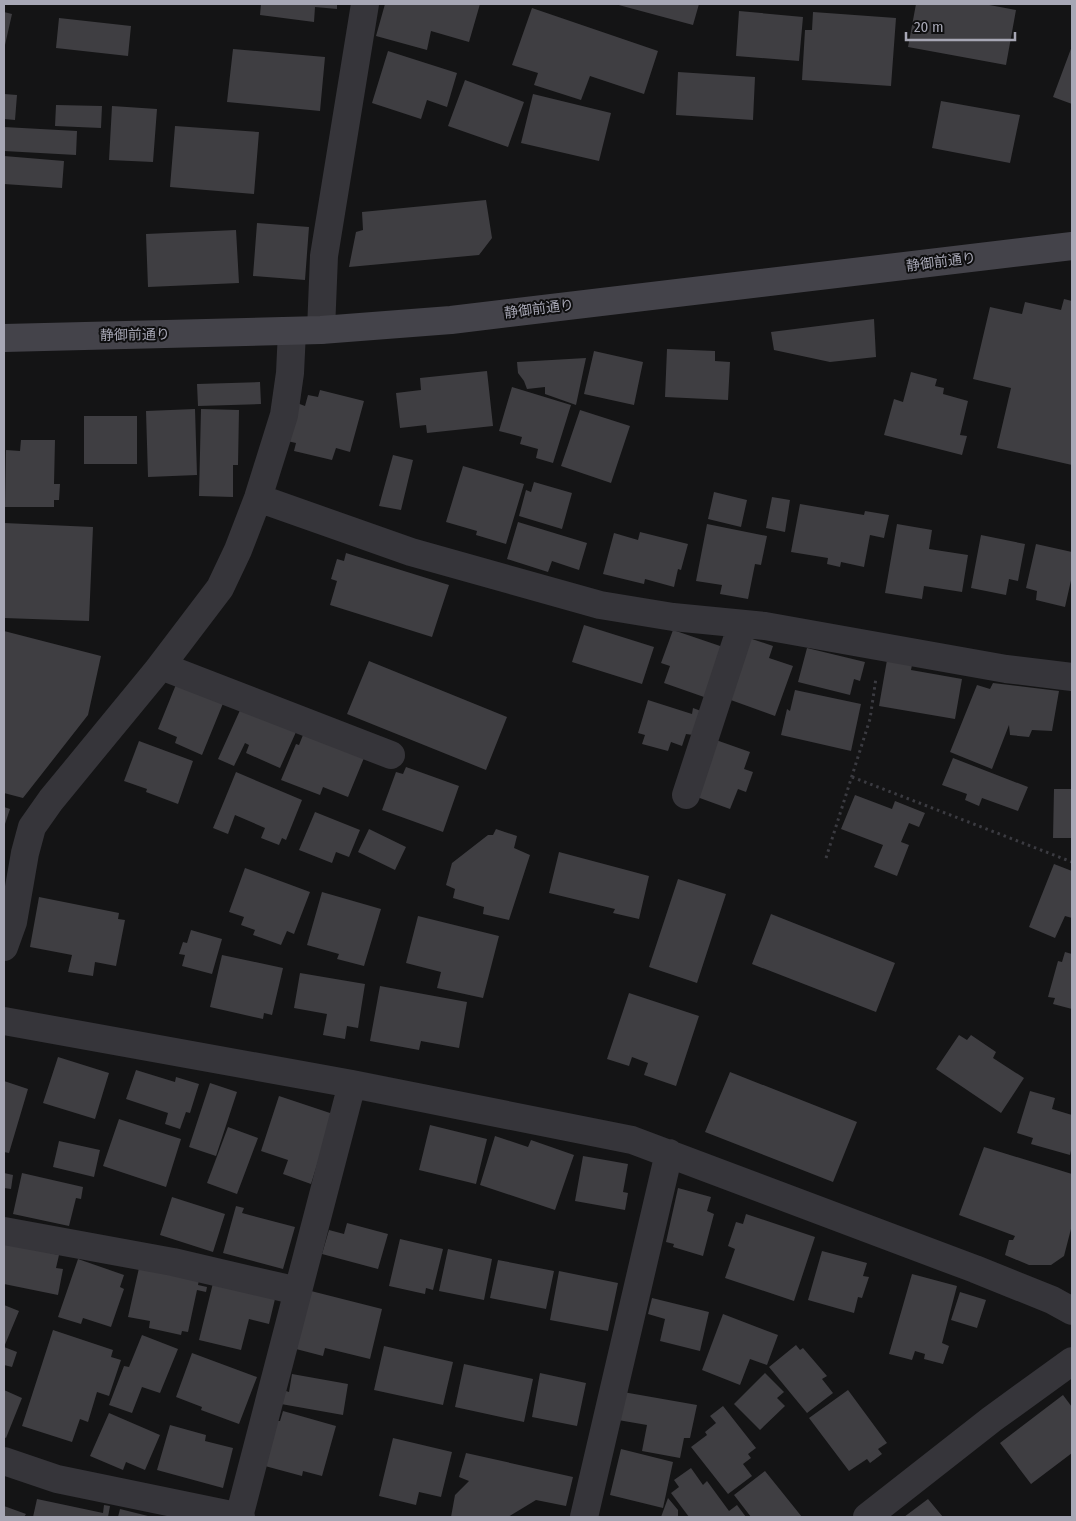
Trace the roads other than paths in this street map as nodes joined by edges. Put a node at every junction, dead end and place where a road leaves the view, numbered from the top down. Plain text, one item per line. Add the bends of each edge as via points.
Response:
1 (365, 4) edge
2 (1072, 246) edge
3 (321, 330) junction
4 (292, 331) junction
5 (4, 338) edge
6 (258, 498) junction
7 (742, 624) junction
8 (161, 666) junction
9 (1072, 677) edge
10 (391, 755) dead end
11 (686, 795) dead end
12 (4, 947) edge
13 (4, 1021) edge
14 (352, 1084) junction
15 (669, 1153) junction
16 (4, 1232) edge
17 (298, 1291) junction
18 (1071, 1307) edge
19 (1072, 1362) edge
20 (4, 1462) edge
21 (239, 1517) edge
22 (584, 1517) edge
23 (867, 1517) edge

1 - 3 street via 324,256
2 - 3 street, 静御前通り via 451,320
3 - 4 street, 静御前通り
4 - 5 street, 静御前通り
4 - 6 street via 287,401
6 - 7 street via 411,552 573,599 673,617
6 - 8 street via 220,588
7 - 9 street via 1006,670
7 - 11 street
8 - 10 street
8 - 12 street via 32,827 24,853 13,922
13 - 14 street
14 - 15 street via 608,1134
14 - 17 street
15 - 18 street
15 - 22 street
16 - 17 street via 173,1262
17 - 21 street
19 - 23 street via 992,1419
20 - 21 street via 57,1479

